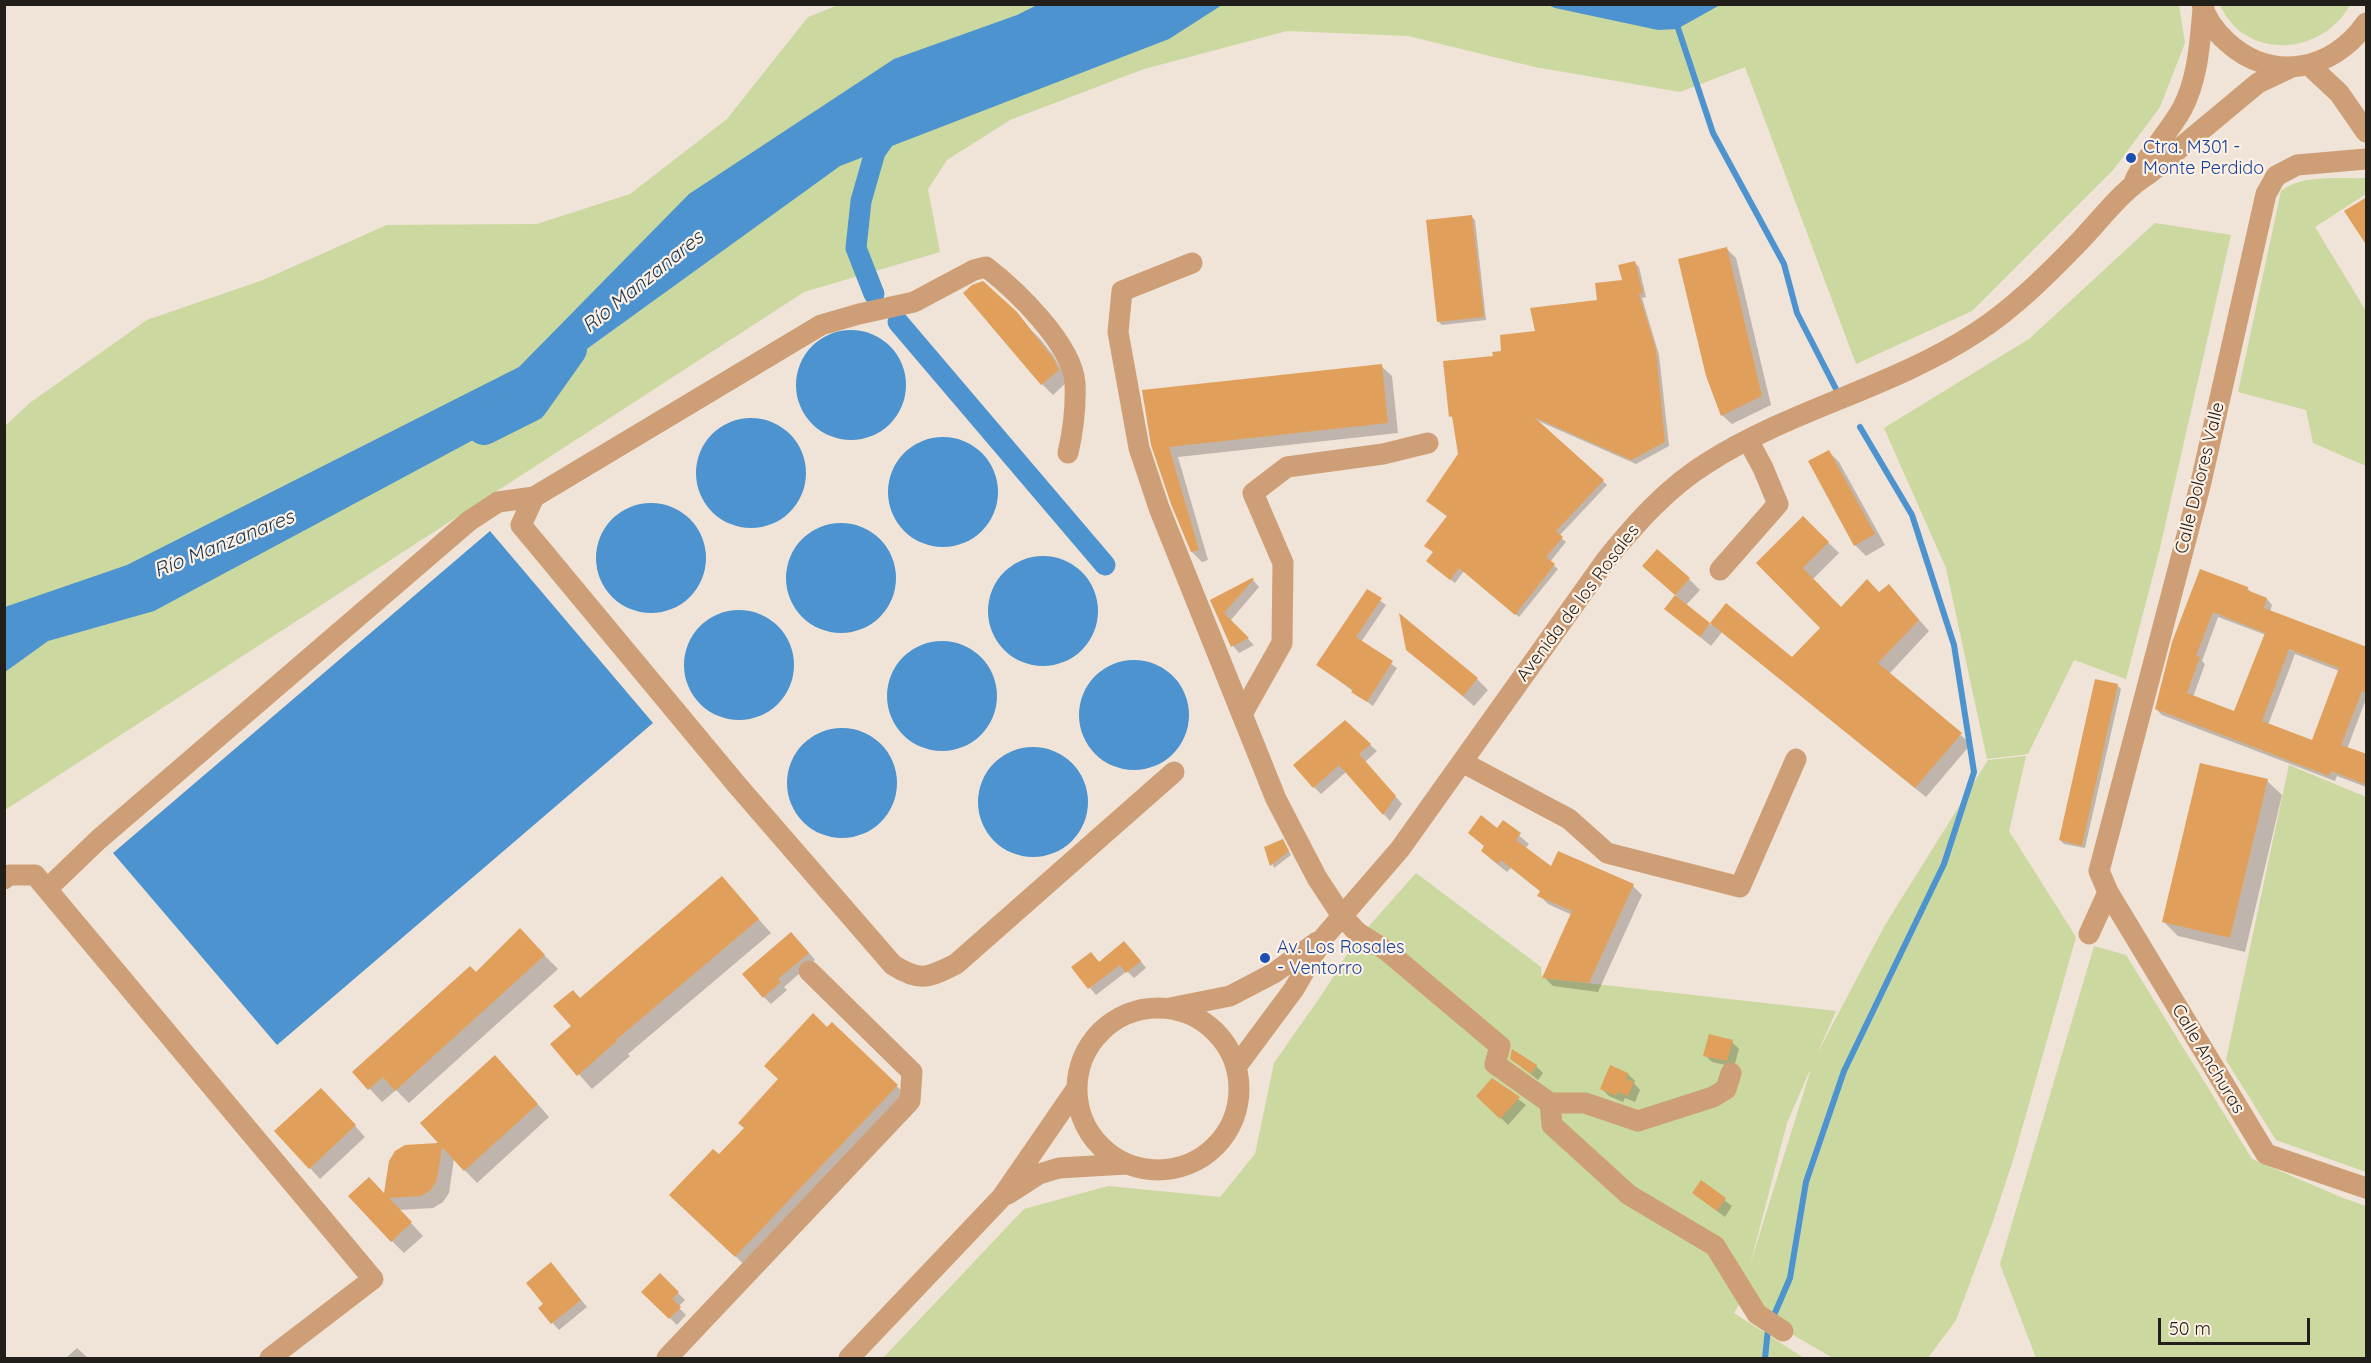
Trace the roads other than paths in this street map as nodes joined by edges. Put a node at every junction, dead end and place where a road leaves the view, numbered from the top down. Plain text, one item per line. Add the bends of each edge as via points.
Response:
1 (2202, 6) edge
2 (2367, 23) edge
3 (2300, 66) junction
4 (2367, 132) edge
5 (2367, 159) edge
6 (2133, 183) junction
7 (1192, 263) dead end
8 (1748, 440) junction
9 (1428, 443) dead end
10 (1068, 453) dead end
11 (534, 496) junction
12 (498, 502) junction
13 (520, 525) junction
14 (1720, 570) dead end
15 (1242, 714) junction
16 (1796, 759) dead end
17 (1461, 762) junction
18 (1174, 772) dead end
19 (2099, 871) joint
20 (4, 879) edge
21 (47, 889) junction
22 (2108, 892) junction
23 (1342, 916) junction
24 (2090, 934) dead end
25 (1324, 937) junction
26 (809, 971) dead end
27 (1170, 1009) junction
28 (1236, 1067) junction
29 (1731, 1073) dead end
30 (1077, 1088) junction
31 (1550, 1103) junction
32 (1126, 1164) junction
33 (2367, 1188) edge
34 (1002, 1197) junction
35 (1783, 1331) dead end
36 (873, 1333) junction
37 (270, 1359) edge
38 (667, 1359) edge
39 (841, 1359) edge
40 (849, 1359) edge

1 - 3 street via 2217,33 2238,52 2264,64
1 - 6 street, Avenida de los Rosales via 2199,48 2182,109
2 - 3 street, Avenida de los Rosales via 2334,56
3 - 4 street via 2339,93
3 - 6 street, Avenida de los Rosales via 2258,83
5 - 19 street, Calle Dolores Valle via 2297,165 2276,176 2266,194 2201,482
6 - 8 street, Avenida de los Rosales via 2077,244 2009,308 1978,331 1887,381
7 - 15 street via 1122,291 1118,332 1139,448 1159,508
8 - 14 street via 1778,504
8 - 17 street, Avenida de los Rosales via 1667,492 1637,523 1606,560
9 - 15 street via 1383,454 1287,467 1253,493 1283,563 1282,643
10 - 11 street via 1075,382 1065,350 1006,282 986,267 914,302 821,325
11 - 12 street
11 - 13 street
12 - 13 street
12 - 21 street via 469,521 98,840
13 - 18 street via 808,867 893,965 911,976 934,975 956,964
15 - 23 street via 1276,799 1317,878
16 - 17 street via 1740,887 1607,853 1569,819
17 - 23 street, Avenida de los Rosales via 1400,849
19 - 22 street, Calle Anchuras
20 - 21 street via 9,875 35,875
21 - 37 street via 373,1279
22 - 24 street
22 - 33 street, Calle Anchuras via 2266,1154
23 - 25 street, Avenida de los Rosales
23 - 31 street via 1500,1046 1495,1064
25 - 27 street, Avenida de los Rosales via 1274,974 1230,996
25 - 28 street, Avenida de los Rosales via 1294,989
26 - 38 street via 912,1072 910,1101
27 - 28 street via 1192,1015 1211,1028 1227,1046
27 - 30 street via 1142,1009 1116,1019 1095,1037 1082,1061
28 - 32 street via 1239,1093 1234,1118 1221,1141 1201,1158 1177,1168 1151,1170
29 - 31 street via 1726,1089 1713,1097 1638,1121 1586,1103
30 - 32 street via 1080,1112 1090,1134 1106,1152
30 - 34 street
31 - 35 street via 1552,1125 1629,1195 1715,1246 1757,1314
32 - 34 street via 1059,1168 1038,1174
34 - 36 street
36 - 39 street
36 - 40 street

